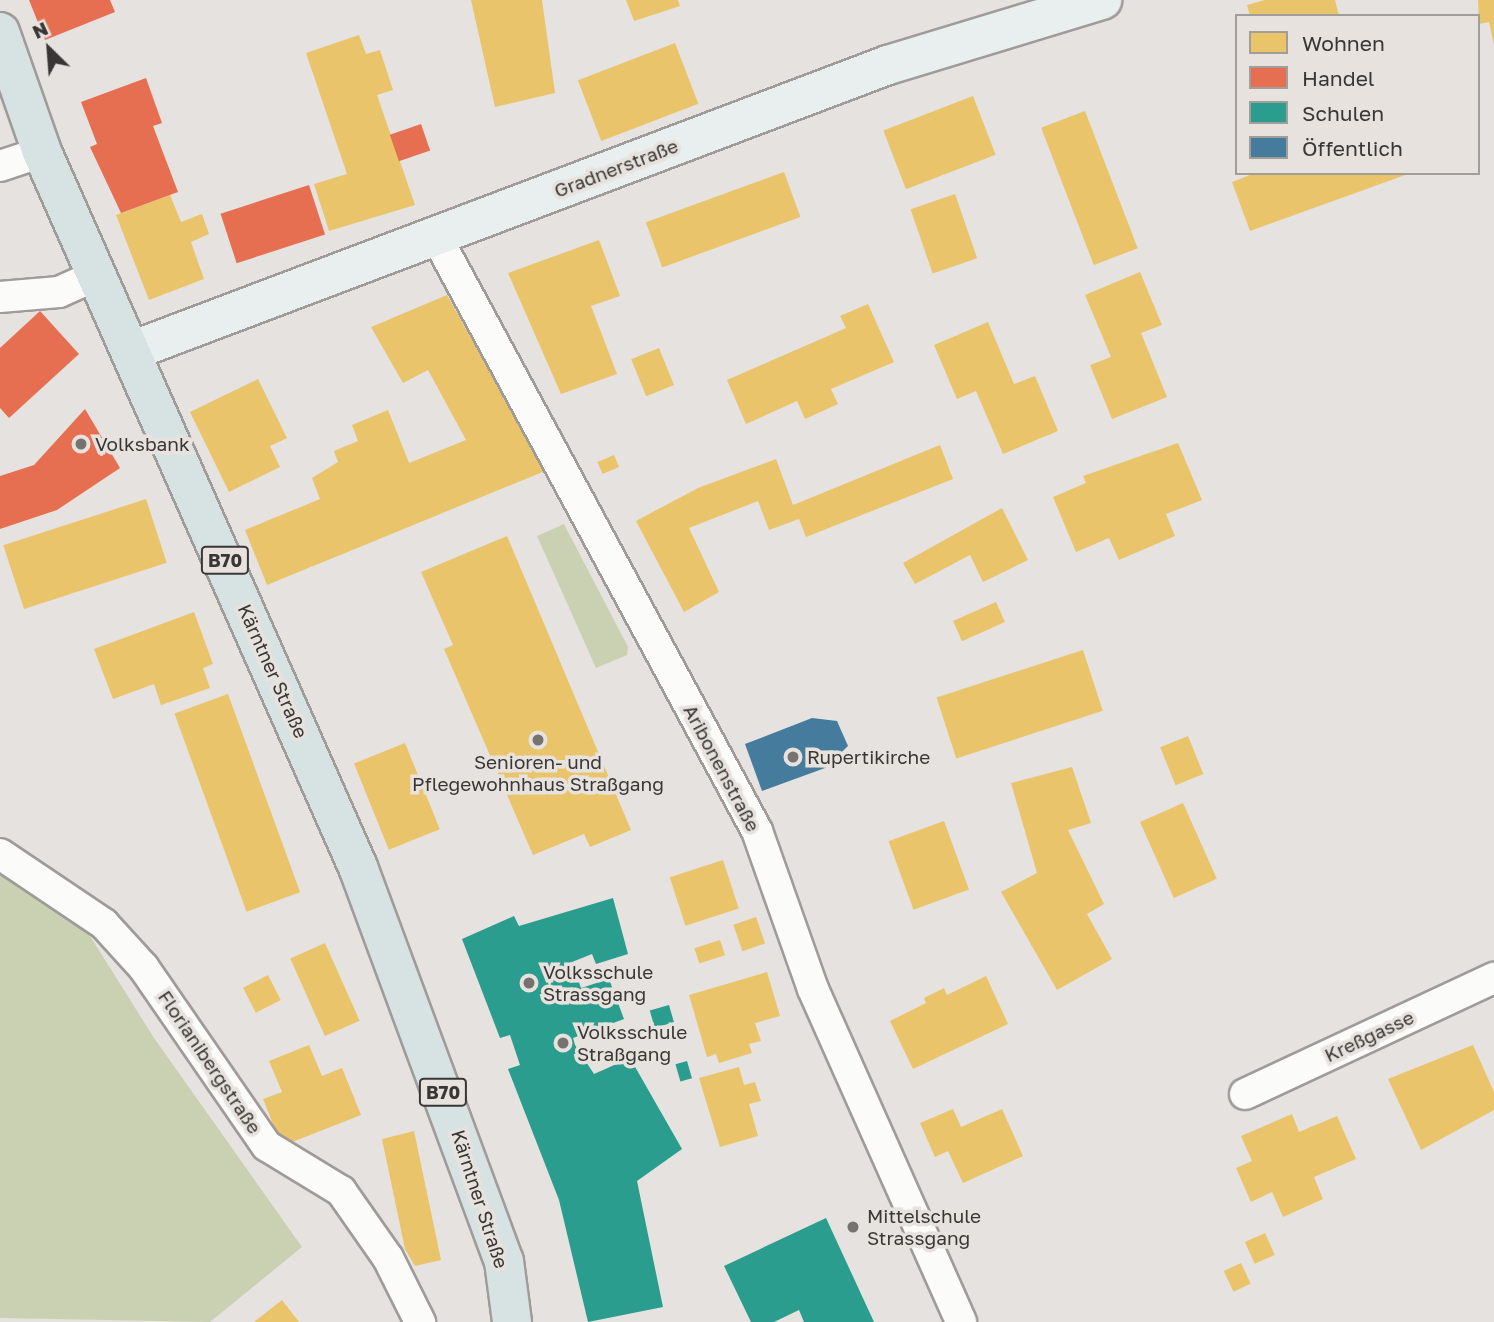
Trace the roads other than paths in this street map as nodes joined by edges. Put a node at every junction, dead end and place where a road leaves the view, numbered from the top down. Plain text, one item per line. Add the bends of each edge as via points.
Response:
1 (1102, 0) edge
2 (0, 32) edge
3 (43, 152) junction
4 (0, 166) edge
5 (436, 236) junction
6 (99, 274) junction
7 (0, 298) edge
8 (134, 350) junction
9 (0, 854) edge
10 (1494, 978) edge
11 (1245, 1094) dead end
12 (420, 1322) edge
13 (512, 1322) edge
14 (961, 1322) edge

1 - 5 main road, Gradnerstraße via 888,65
2 - 3 main road, Kärntner Straße / B70
3 - 4 street
3 - 6 main road, Kärntner Straße / B70
5 - 8 main road, Gradnerstraße
5 - 14 street, Aribonenstraße via 757,831 813,989
6 - 7 street via 60,292
6 - 8 main road, Kärntner Straße / B70
8 - 13 main road, Kärntner Straße / B70 via 358,867 504,1261
9 - 12 street, Florianibergstraße via 104,924 208,1054 267,1146 341,1191 388,1258
10 - 11 street, Kreßgasse

